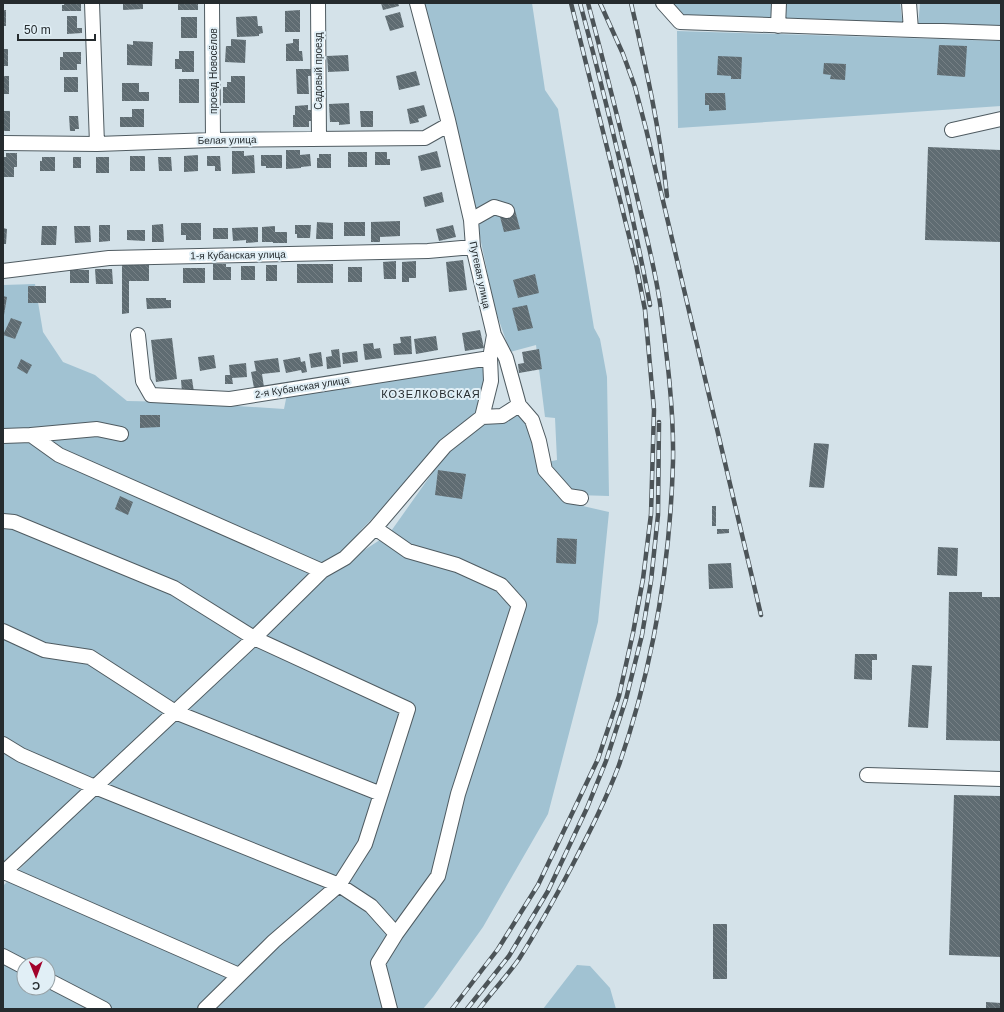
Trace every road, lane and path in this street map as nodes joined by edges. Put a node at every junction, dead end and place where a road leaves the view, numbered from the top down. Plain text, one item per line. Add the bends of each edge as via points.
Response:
1 (92, 3) edge
2 (212, 3) edge
3 (318, 3) edge
4 (417, 3) edge
5 (663, 3) edge
6 (779, 3) edge
7 (909, 3) edge
8 (778, 26) junction
9 (911, 30) junction
10 (1001, 33) edge
11 (1001, 119) edge
12 (448, 125) junction
13 (952, 130) dead end
14 (319, 138) junction
15 (213, 140) junction
16 (3, 143) edge
17 (97, 144) junction
18 (507, 211) dead end
19 (471, 220) junction
20 (473, 247) junction
21 (3, 271) edge
22 (138, 335) dead end
23 (494, 335) junction
24 (490, 358) junction
25 (519, 405) junction
26 (482, 417) junction
27 (121, 434) dead end
28 (31, 435) junction
29 (3, 436) edge
30 (581, 498) dead end
31 (3, 521) edge
32 (375, 528) junction
33 (322, 571) junction
34 (3, 630) edge
35 (254, 638) junction
36 (175, 712) junction
37 (3, 744) edge
38 (867, 775) dead end
39 (1001, 779) edge
40 (95, 787) junction
41 (381, 794) junction
42 (4, 872) edge
43 (339, 885) junction
44 (396, 934) junction
45 (3, 956) edge
46 (16, 963) edge
47 (239, 975) junction
48 (56, 984) edge
49 (104, 1009) edge
50 (205, 1009) edge
51 (390, 1009) edge

1 - 17 street
2 - 15 street, проезд Новосёлов
3 - 14 street, Садовый проезд
4 - 12 street, Путевая улица
5 - 8 street via 680,22
6 - 8 street
7 - 9 street
8 - 9 street
9 - 10 street
11 - 13 street
12 - 14 street, Белая улица via 425,138
12 - 19 street, Путевая улица
14 - 15 street, Белая улица
15 - 17 street, Белая улица
16 - 17 street, Белая улица
18 - 19 street via 494,207
19 - 20 street, Путевая улица
20 - 21 street, 1-я Кубанская улица via 428,251 109,258
20 - 23 street, Путевая улица
22 - 24 street, 2-я Кубанская улица via 144,381 151,396 230,399
23 - 24 street
23 - 25 street, Путевая улица via 506,358
24 - 26 street via 491,381
25 - 26 street via 502,416
25 - 30 street, Путевая улица via 532,420 545,470 568,496
26 - 32 street via 446,446
27 - 28 street via 97,429
28 - 29 street
28 - 33 street via 59,455
31 - 35 street via 14,522 174,588
32 - 33 street via 345,558
32 - 44 street via 408,551 457,565 501,585 519,605 458,794 438,876
33 - 35 street
34 - 36 street via 44,650 90,657
35 - 36 street
35 - 41 street via 408,709
36 - 40 street
36 - 41 street
37 - 40 street via 21,755
38 - 39 street
40 - 42 street
40 - 43 street
41 - 43 street via 365,844
42 - 47 street
43 - 44 street via 371,906
43 - 47 street
44 - 51 street via 378,963
45 - 46 street
47 - 50 street
48 - 49 street

